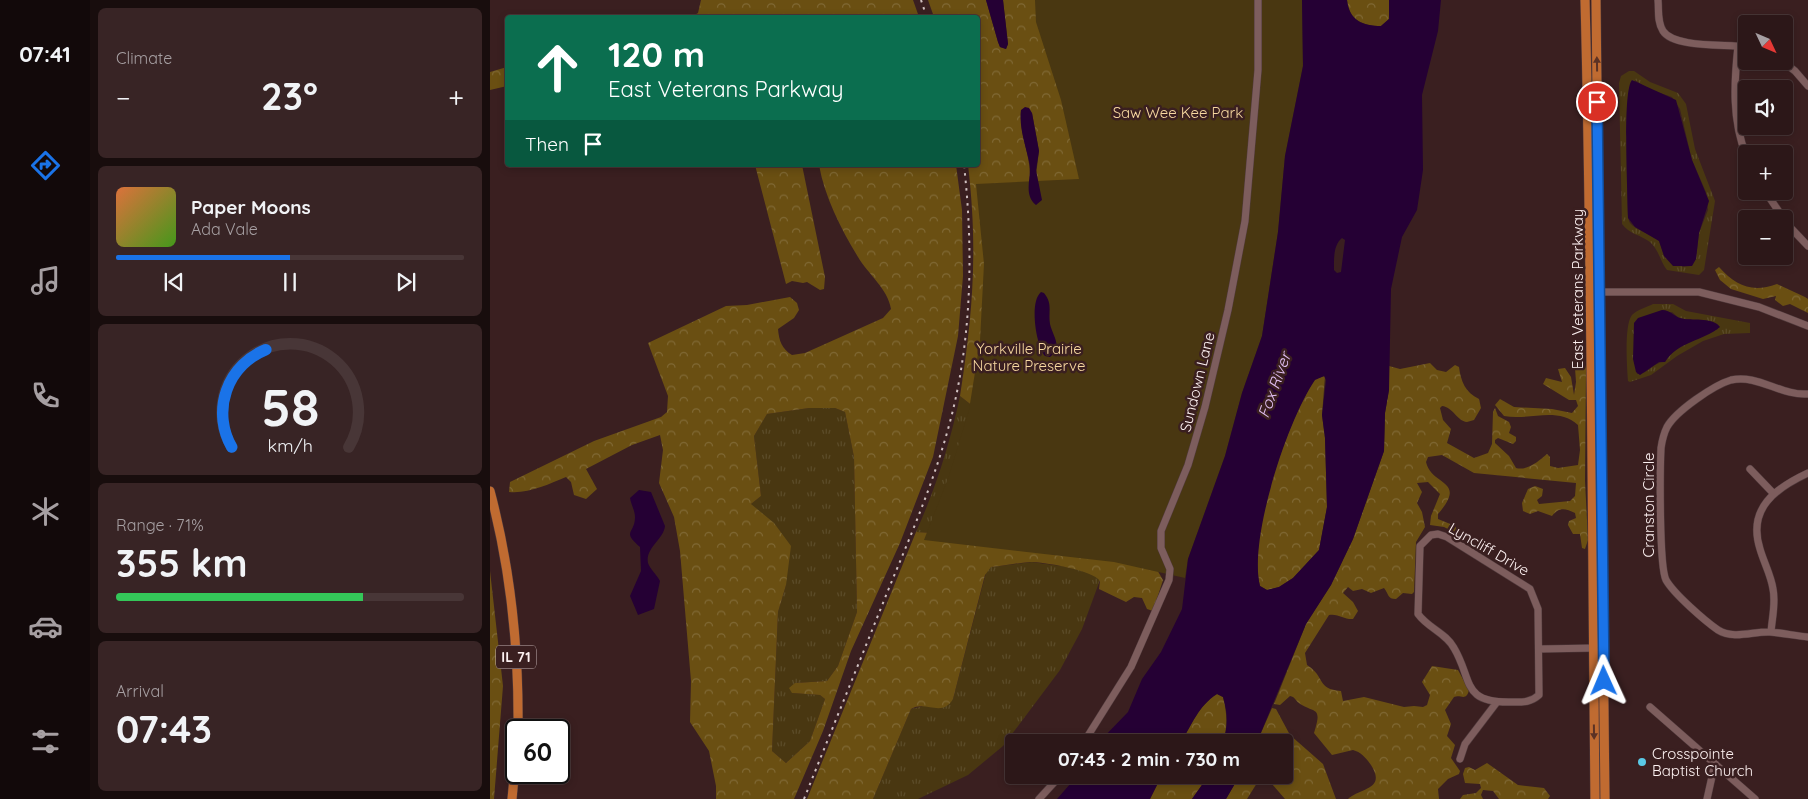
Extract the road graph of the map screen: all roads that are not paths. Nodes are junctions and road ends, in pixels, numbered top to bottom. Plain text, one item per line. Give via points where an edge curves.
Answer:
1 (1258, 0) edge
2 (1585, 0) edge
3 (1596, 0) edge
4 (1658, 0) edge
5 (1738, 46) joint
6 (1793, 70) edge
7 (1807, 81) edge
8 (1743, 145) edge
9 (1793, 232) edge
10 (1808, 246) edge
11 (1596, 292) junction
12 (1808, 326) edge
13 (1808, 394) edge
14 (1750, 468) dead end
15 (1808, 473) edge
16 (490, 491) edge
17 (1774, 493) junction
18 (1771, 632) junction
19 (1808, 637) edge
20 (1598, 648) junction
21 (1539, 650) junction
22 (1497, 702) junction
23 (1650, 707) dead end
24 (518, 719) edge
25 (1089, 734) edge
26 (1460, 759) dead end
27 (1715, 763) junction
28 (513, 784) edge
29 (1053, 784) edge
30 (512, 799) edge
31 (1039, 799) edge
32 (1595, 799) edge
33 (1605, 799) edge
34 (1707, 799) edge
35 (1755, 799) edge

1 - 25 street, Sundown Lane via 1258,70 1244,230 1201,422 1188,465 1161,531 1161,548 1170,569 1169,580 1130,667
2 - 11 main road, East Veterans Parkway
11 -> 3 main road, East Veterans Parkway
4 - 5 street via 1659,22 1670,38
5 - 8 street via 1734,97
6 - 7 street
9 - 10 street
11 - 12 street via 1700,292 1759,307
11 - 20 main road, East Veterans Parkway via 1593,578
11 - 20 main road, East Veterans Parkway via 1603,585
13 - 18 street, Cranston Circle via 1786,392 1745,379 1731,380 1678,413 1666,428 1661,447 1666,580 1720,631 1735,635
14 - 17 street
15 - 17 street
16 - 24 main road, IL 71 via 510,584
17 - 18 street via 1761,512 1757,532 1774,590
18 - 19 street, Cranston Circle
20 - 21 street
20 -> 32 main road
20 - 33 main road
21 - 22 street, Lyncliff Drive via 1539,695 1531,702
21 - 22 street, Lyncliff Drive via 1538,609 1530,589 1448,537 1431,534 1425,539 1418,555 1418,614 1446,637 1454,648 1469,687 1479,697
22 - 26 street via 1465,744
23 - 27 street
27 - 34 street
27 - 35 street
28 - 30 main road
29 - 31 street

